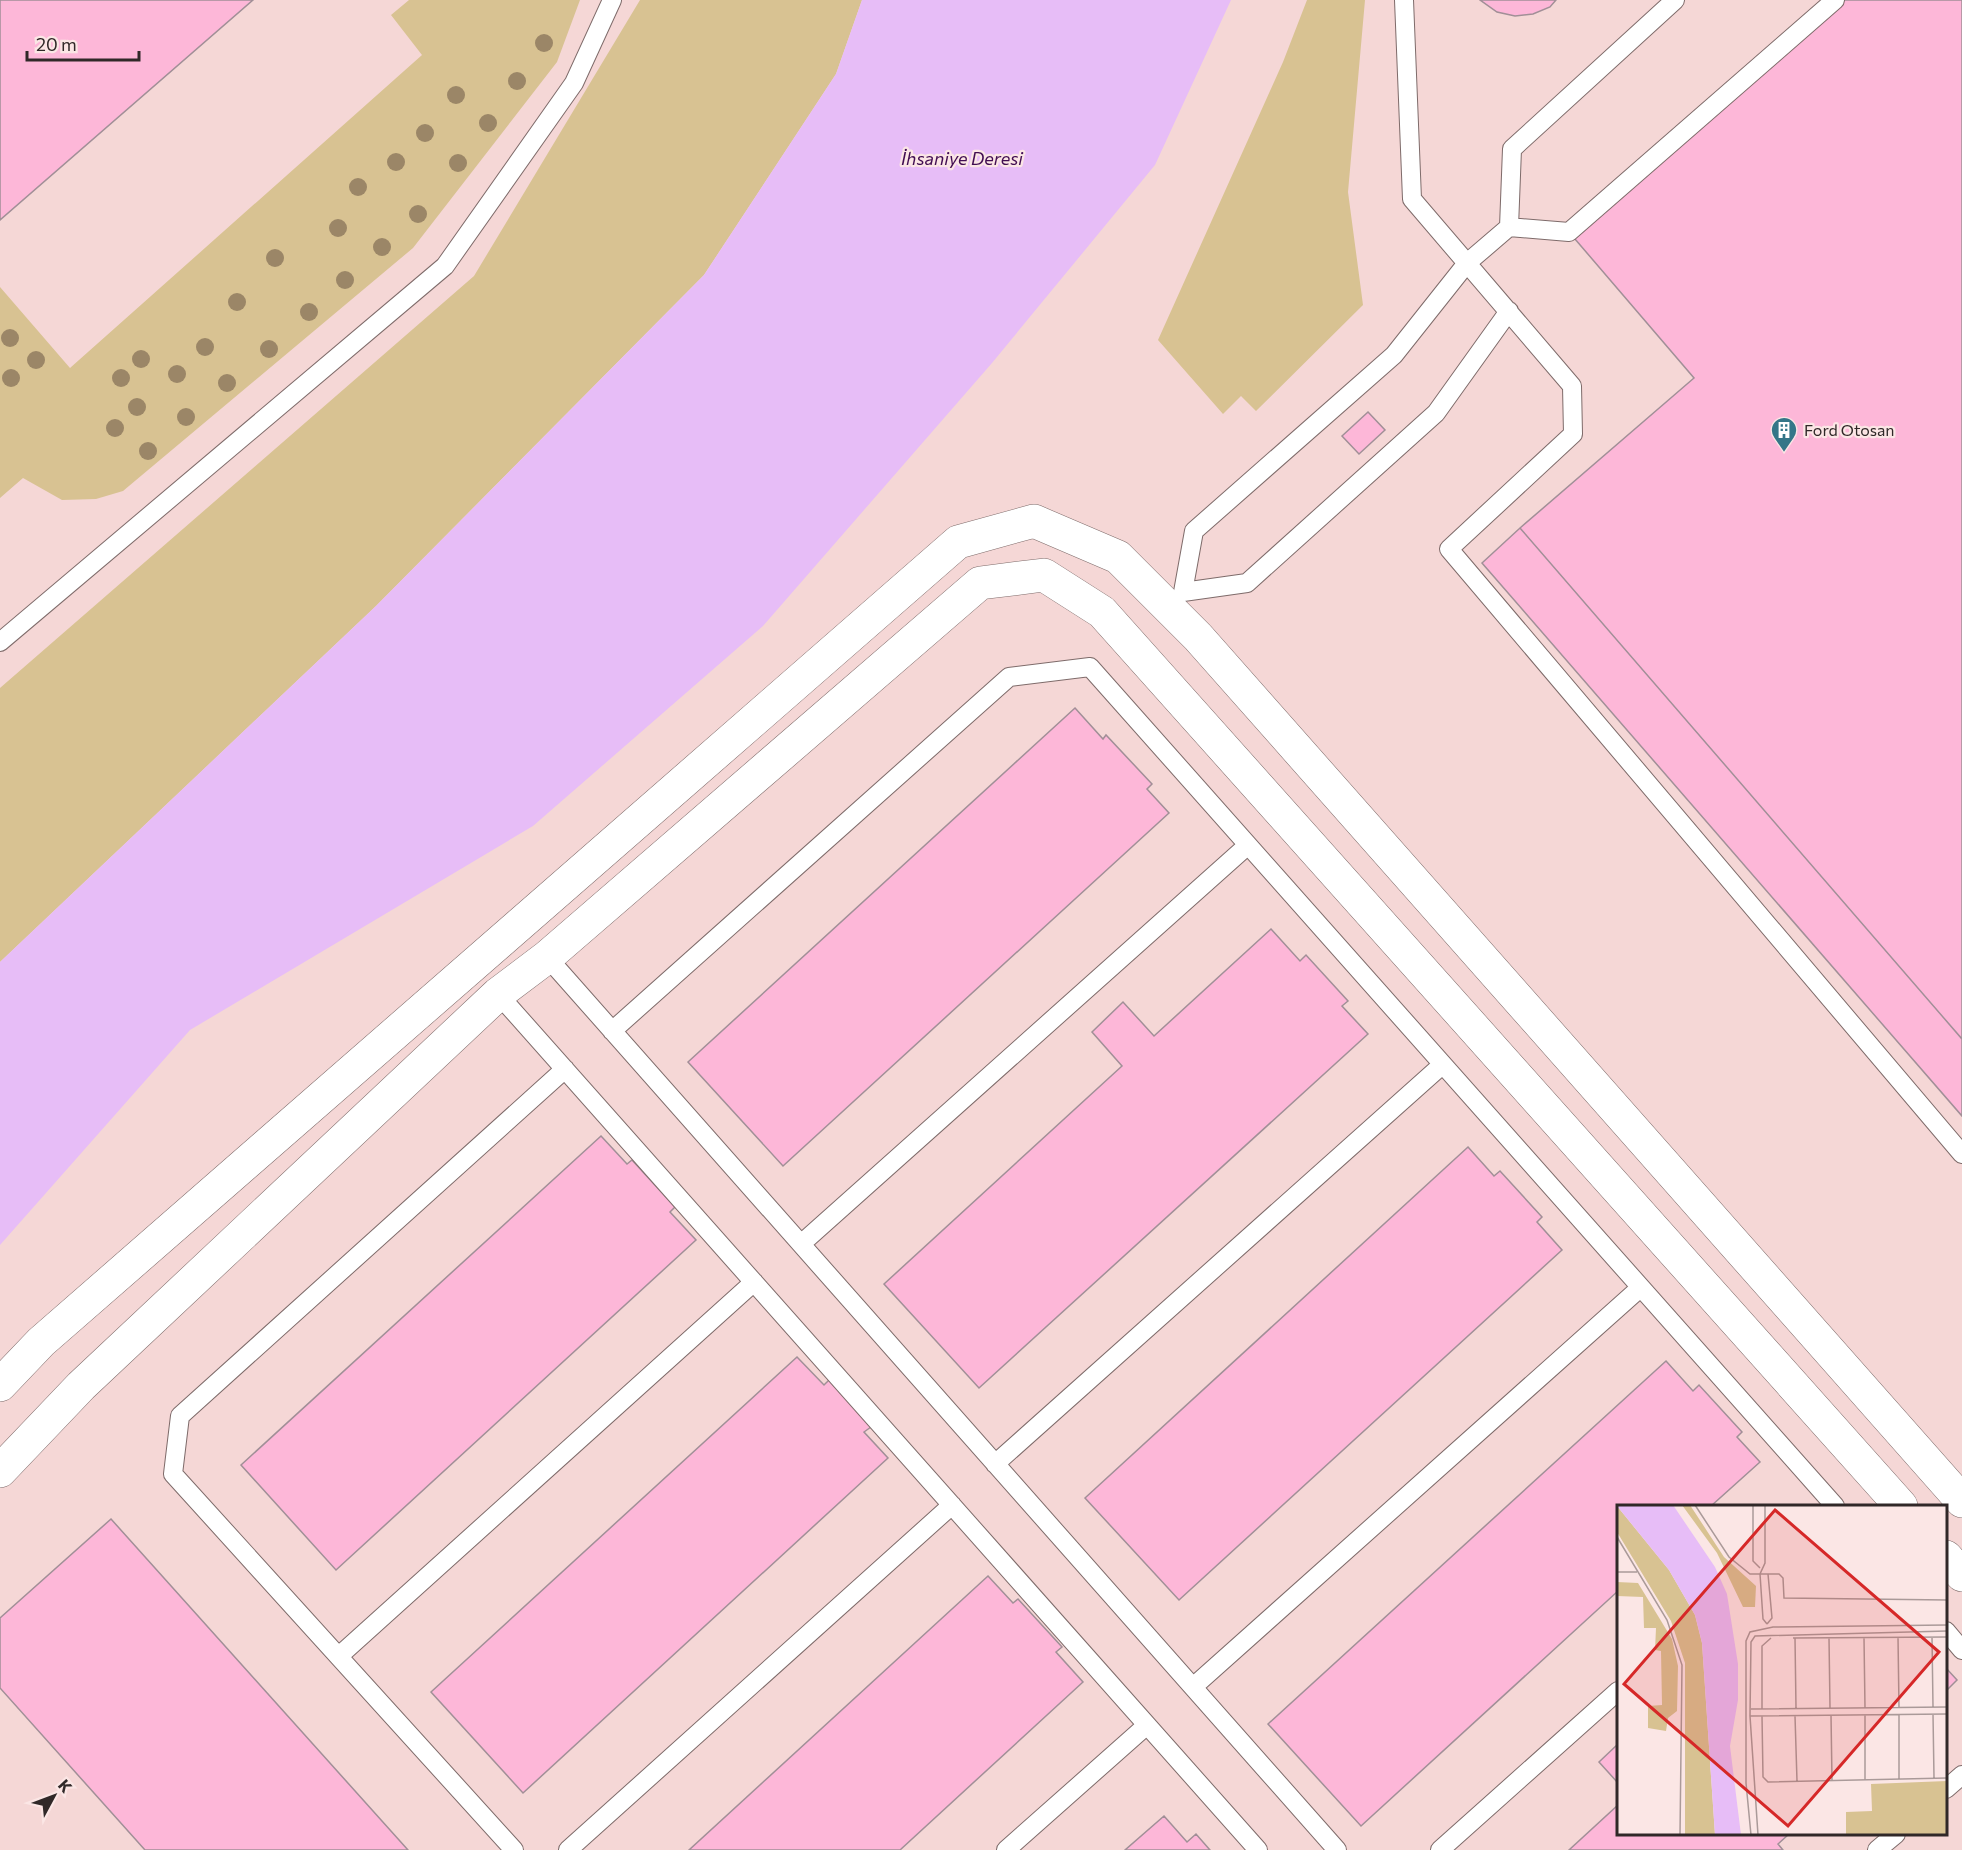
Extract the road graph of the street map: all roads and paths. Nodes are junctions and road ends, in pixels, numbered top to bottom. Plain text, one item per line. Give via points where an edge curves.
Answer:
1 (612, 0) edge
2 (1404, 0) edge
3 (1675, 0) edge
4 (1835, 0) edge
5 (1509, 227) junction
6 (1467, 263) junction
7 (1509, 311) junction
8 (0, 642) edge
9 (1248, 845) junction
10 (547, 957) junction
11 (498, 994) junction
12 (612, 1031) junction
13 (1442, 1065) junction
14 (565, 1069) junction
15 (1962, 1154) edge
16 (801, 1244) junction
17 (754, 1282) junction
18 (1640, 1288) junction
19 (0, 1385) edge
20 (995, 1464) junction
21 (0, 1472) edge
22 (1962, 1502) edge
23 (952, 1505) junction
24 (1830, 1505) edge
25 (1900, 1505) edge
26 (1947, 1558) edge
27 (1962, 1575) edge
28 (1947, 1632) edge
29 (1962, 1650) edge
30 (339, 1656) junction
31 (1192, 1687) junction
32 (1617, 1691) edge
33 (1147, 1725) junction
34 (1962, 1774) edge
35 (1947, 1788) edge
36 (1894, 1835) edge
37 (514, 1850) edge
38 (568, 1850) edge
39 (1006, 1850) edge
40 (1258, 1850) edge
41 (1337, 1850) edge
42 (1440, 1850) edge
43 (1877, 1850) edge

1 - 8 lane via 574,83 446,266
2 - 6 lane via 1412,199
3 - 5 lane via 1512,149
4 - 5 lane via 1569,232
5 - 6 lane
6 - 7 lane
6 - 7 lane via 1394,355 1194,531 1183,592 1247,583 1436,413
7 - 15 lane via 1572,386 1572,434 1449,549
9 - 12 lane via 1090,667 1009,677
9 - 13 lane
9 - 16 lane
10 - 11 main road
10 - 12 lane
10 - 25 main road via 980,583 1044,575 1102,612
11 - 14 lane
11 - 21 main road via 81,1386
12 - 16 lane
13 - 18 lane
13 - 20 lane
14 - 17 lane
14 - 30 lane via 180,1416 173,1474
16 - 20 lane
17 - 23 lane
17 - 30 lane
18 - 24 lane
18 - 31 lane
19 - 22 main road via 50,1334 958,542 1034,521 1118,557 1198,637
20 - 31 lane
23 - 33 lane
23 - 38 lane
26 - 27 main road
28 - 29 lane
30 - 37 lane
31 - 41 lane
32 - 42 lane
33 - 39 lane
33 - 40 lane
34 - 35 lane
36 - 43 lane

